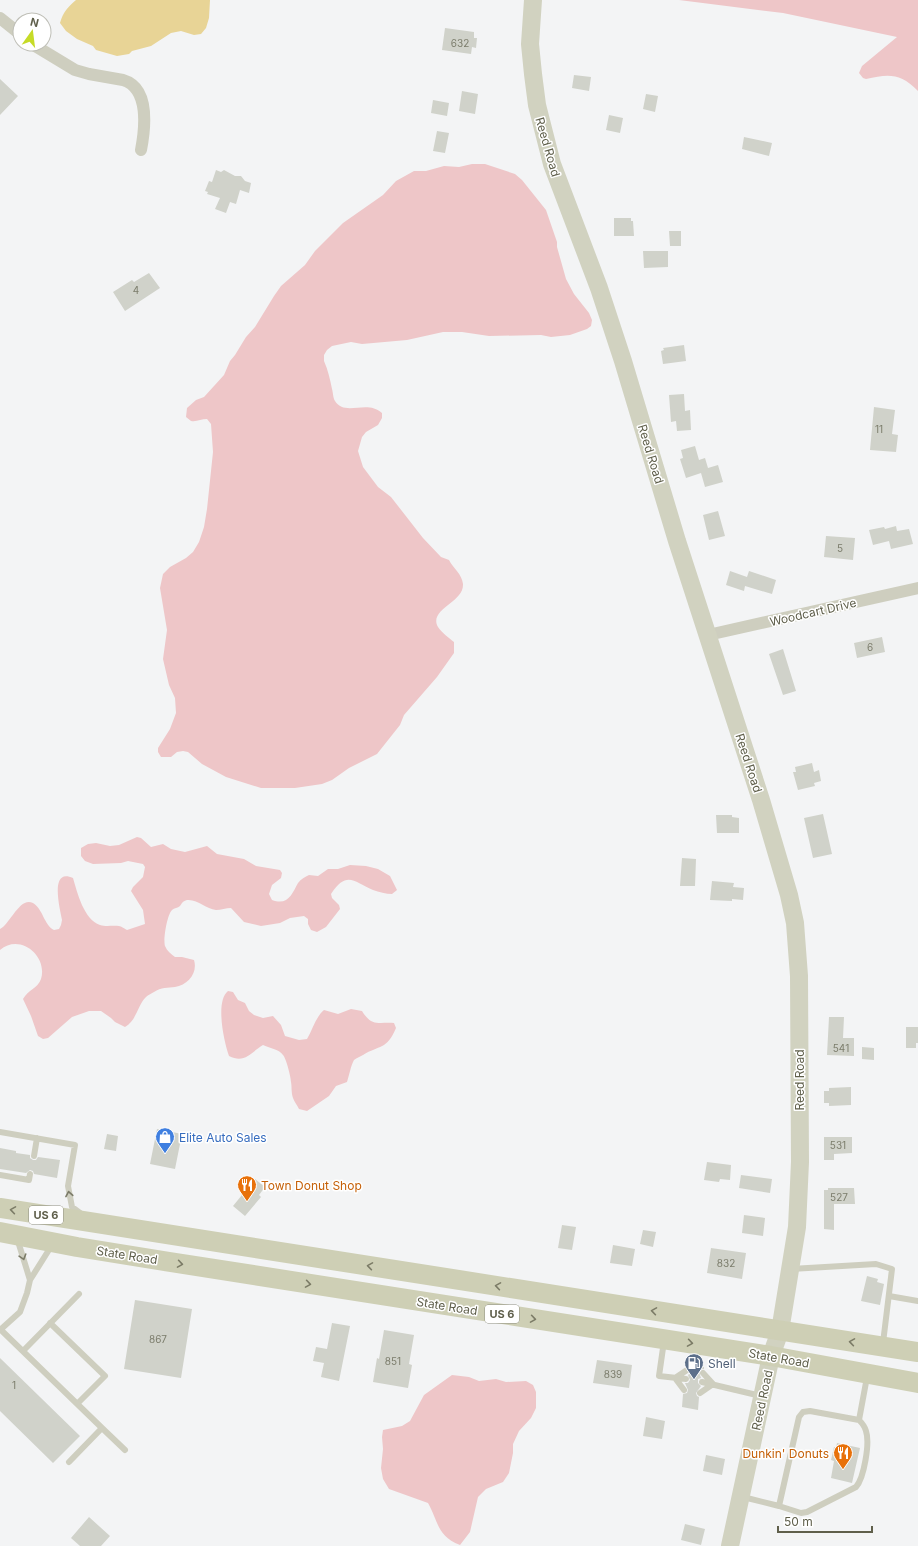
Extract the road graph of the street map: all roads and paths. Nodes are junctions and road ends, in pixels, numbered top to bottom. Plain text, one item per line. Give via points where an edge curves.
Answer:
1 (533, 0) edge
2 (0, 18) edge
3 (12, 28) edge
4 (45, 52) edge
5 (141, 150) dead end
6 (918, 588) edge
7 (708, 634) junction
8 (0, 1132) edge
9 (37, 1138) junction
10 (34, 1156) dead end
11 (30, 1174) dead end
12 (0, 1175) edge
13 (0, 1208) edge
14 (92, 1222) junction
15 (8, 1233) edge
16 (54, 1242) junction
17 (791, 1269) junction
18 (30, 1280) junction
19 (79, 1294) dead end
20 (889, 1296) junction
21 (918, 1301) edge
22 (50, 1323) junction
23 (1, 1330) edge
24 (780, 1331) junction
25 (664, 1340) junction
26 (883, 1347) junction
27 (23, 1351) junction
28 (918, 1352) edge
29 (771, 1356) junction
30 (687, 1370) dead end
31 (703, 1373) dead end
32 (868, 1374) junction
33 (675, 1378) junction
34 (686, 1380) dead end
35 (702, 1382) dead end
36 (918, 1383) edge
37 (712, 1384) junction
38 (684, 1390) dead end
39 (700, 1393) dead end
40 (763, 1396) junction
41 (77, 1404) junction
42 (860, 1420) junction
43 (102, 1428) junction
44 (125, 1450) dead end
45 (69, 1462) dead end
46 (740, 1497) junction
47 (779, 1506) junction
48 (730, 1546) edge

1 - 7 street, Reed Road via 530,44 536,103 543,132 552,164 599,288
2 - 3 street
4 - 5 street via 75,70 129,82 136,87 145,119
6 - 7 street, Woodcart Drive
7 - 17 street, Reed Road via 763,807 795,924 799,976 800,1162 797,1227
8 - 9 lane
9 - 10 lane
14 -> 9 lane via 72,1207 68,1186 75,1144
11 - 12 lane via 29,1180
14 -> 13 main road, US 6
24 -> 14 main road, US 6
15 - 16 main road, State Road / US 6
15 -> 18 lane
16 - 18 lane
16 -> 25 main road, State Road / US 6
17 - 20 lane via 876,1264 892,1269
17 - 24 street, Reed Road
18 - 23 lane via 20,1312
19 - 22 lane
20 - 21 lane
20 - 26 lane
22 - 27 lane
22 - 41 lane via 105,1376
23 - 27 lane
26 -> 24 main road, US 6
24 - 29 street, Reed Road
25 -> 29 main road, State Road / US 6
25 - 33 lane via 659,1376
26 - 28 main road, US 6
27 - 41 lane
29 - 32 main road, State Road / US 6
29 - 40 street, Reed Road
30 - 33 lane
31 - 37 lane
32 - 36 main road, State Road / US 6
32 - 42 lane
33 - 34 lane
33 - 38 lane
35 - 37 lane
37 - 39 lane
37 - 40 lane
40 - 46 street, Reed Road
41 - 43 lane
42 - 47 lane via 866,1430 867,1444 860,1482 856,1487 807,1512 801,1513
42 - 47 lane via 803,1412 799,1417
43 - 44 lane
43 - 45 lane
46 - 47 lane
46 - 48 street, Reed Road

